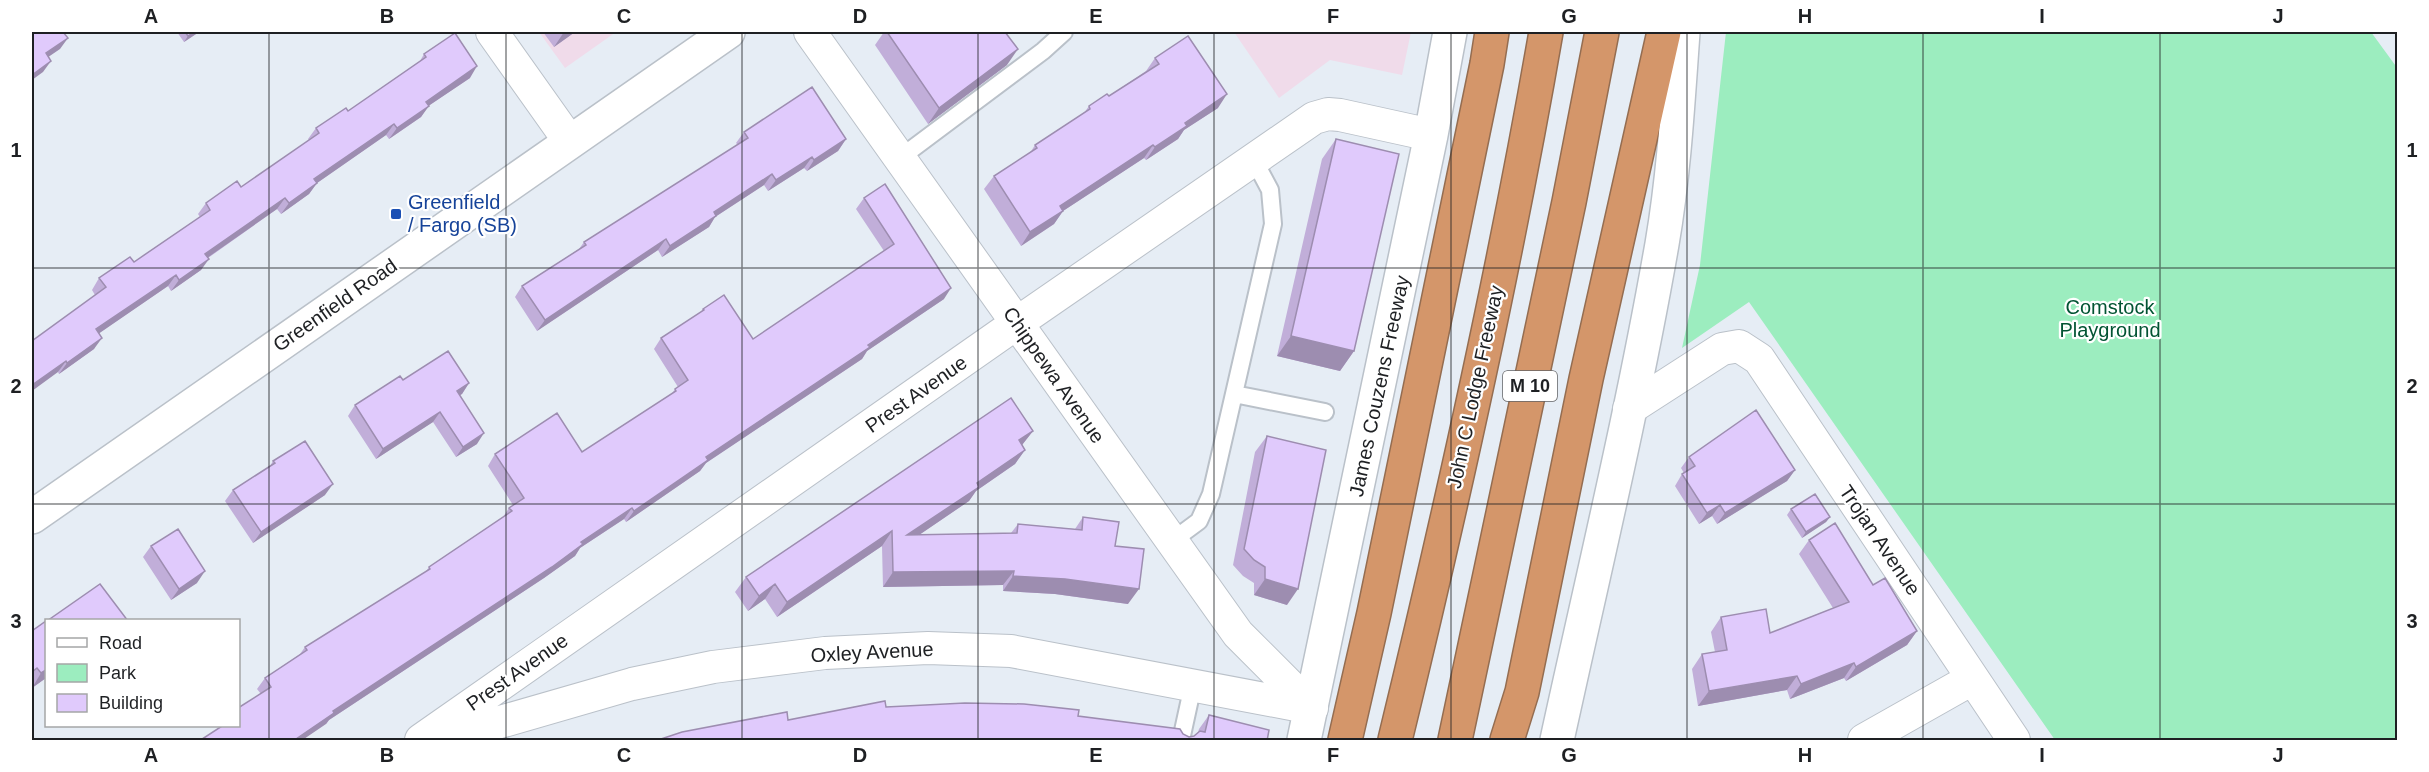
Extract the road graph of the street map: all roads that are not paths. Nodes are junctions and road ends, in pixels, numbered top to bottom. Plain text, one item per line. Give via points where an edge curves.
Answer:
1 (492, 32) edge
2 (728, 32) edge
3 (810, 32) edge
4 (1064, 32) edge
5 (1450, 32) edge
6 (1492, 32) edge
7 (1546, 32) edge
8 (1602, 32) edge
9 (1664, 32) edge
10 (1683, 32) edge
11 (1431, 135) junction
12 (570, 142) junction
13 (900, 158) junction
14 (1254, 160) junction
15 (1017, 323) junction
16 (1234, 394) junction
17 (1629, 409) junction
18 (1325, 412) dead end
19 (32, 517) edge
20 (1172, 541) junction
21 (1972, 679) junction
22 (1192, 685) junction
23 (1312, 708) junction
24 (421, 741) edge
25 (438, 741) edge
26 (1181, 741) edge
27 (1304, 741) edge
28 (1345, 741) edge
29 (1395, 741) edge
30 (1455, 741) edge
31 (1508, 741) edge
32 (1557, 741) edge
33 (1864, 741) edge
34 (2014, 741) edge

1 - 12 street
2 - 12 main road, Greenfield Road
3 - 13 street, Chippewa Avenue
4 - 13 lane
5 - 11 main road, James Couzens Freeway
6 - 28 highway
7 - 29 highway, John C Lodge Freeway / M 10 via 1503,255
8 - 30 highway, M 10
9 - 31 highway via 1586,379 1522,692
10 - 17 main road via 1662,242
11 - 14 street, Prest Avenue via 1328,114 1314,118
11 - 23 main road, James Couzens Freeway
12 - 19 main road, Greenfield Road
13 - 15 street, Chippewa Avenue
14 - 15 street, Prest Avenue
14 - 16 lane via 1270,190 1273,224
15 - 20 street, Chippewa Avenue
15 - 24 street, Prest Avenue
16 - 18 lane
16 - 20 lane via 1211,494 1199,520
17 - 21 street, Trojan Avenue via 1722,349 1739,346 1759,359
17 - 32 main road
20 - 23 street, Chippewa Avenue via 1238,634
21 - 33 street
21 - 34 street, Trojan Avenue
22 - 23 street, Oxley Avenue
22 - 25 street, Oxley Avenue via 1011,651 928,648 825,652 713,667 632,684
22 - 26 lane
23 - 27 main road, James Couzens Freeway

